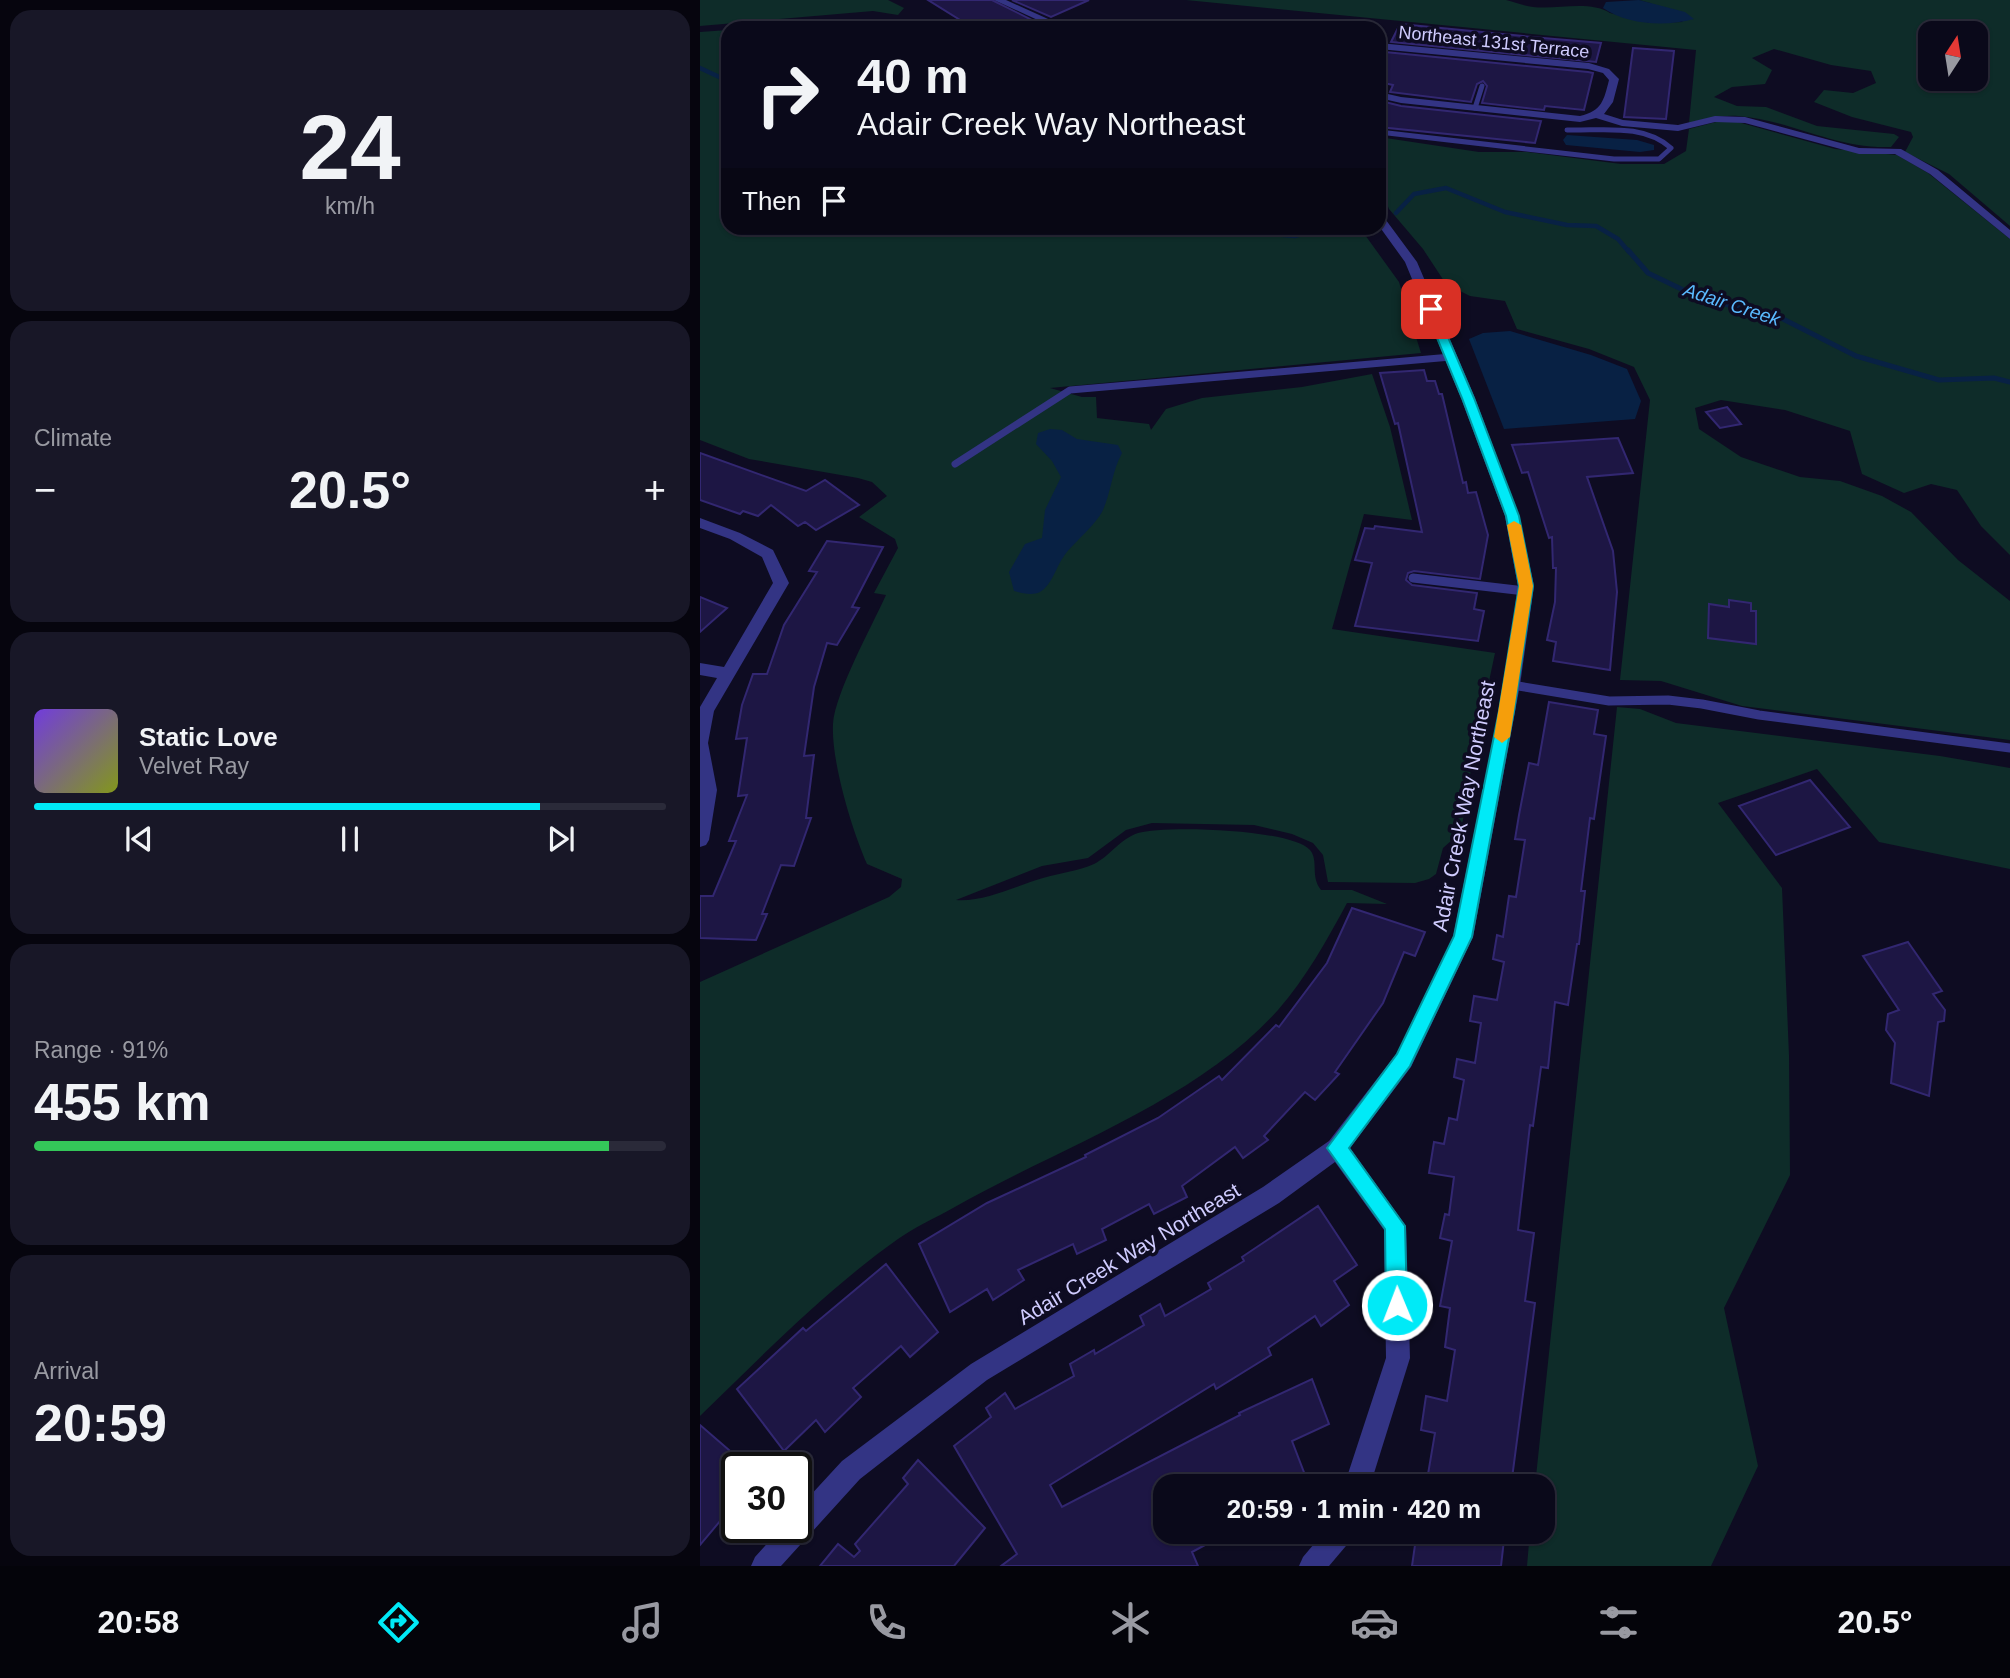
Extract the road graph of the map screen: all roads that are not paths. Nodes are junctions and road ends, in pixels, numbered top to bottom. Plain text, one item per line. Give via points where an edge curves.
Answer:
1 (998, 0) edge
2 (1047, 21) edge
3 (1386, 47) edge
4 (1482, 86) dead end
5 (1386, 97) edge
6 (1475, 108) junction
7 (1599, 116) junction
8 (1567, 130) dead end
9 (1386, 133) edge
10 (1386, 228) edge
11 (2010, 236) edge
12 (1451, 357) junction
13 (955, 464) dead end
14 (700, 523) edge
15 (1413, 578) dead end
16 (1525, 591) junction
17 (700, 669) edge
18 (727, 673) junction
19 (1511, 685) junction
20 (700, 744) edge
21 (2010, 748) edge
22 (700, 840) edge
23 (1337, 1148) junction
24 (1361, 1474) edge
25 (1331, 1544) edge
26 (764, 1566) edge
27 (1312, 1566) edge

1 - 2 street
3 - 7 street, Northeast 131st Terrace via 1606,71 1614,79 1606,110
4 - 6 lane
5 - 6 street
6 - 7 street via 1580,119
7 - 11 street via 1678,128 1715,119 1745,120 1859,151 1897,151 1934,172
8 - 9 lane via 1648,133 1664,139 1671,148 1659,159 1614,159
10 - 12 street, Adair Creek Way Northeast via 1411,262
12 - 13 lane via 1070,390
12 - 16 street, Adair Creek Way Northeast via 1512,516
14 - 18 street via 768,554 780,583
15 - 16 lane
16 - 19 street, Adair Creek Way Northeast
17 - 18 street
18 - 20 street via 706,711
19 - 21 lane via 1609,701 1702,704
19 - 23 street, Adair Creek Way Northeast via 1463,937 1404,1060
20 - 22 street via 708,790
23 - 24 street via 1395,1226 1398,1358
23 - 26 street, Adair Creek Way Northeast via 1271,1195 979,1372 851,1470
25 - 27 street

